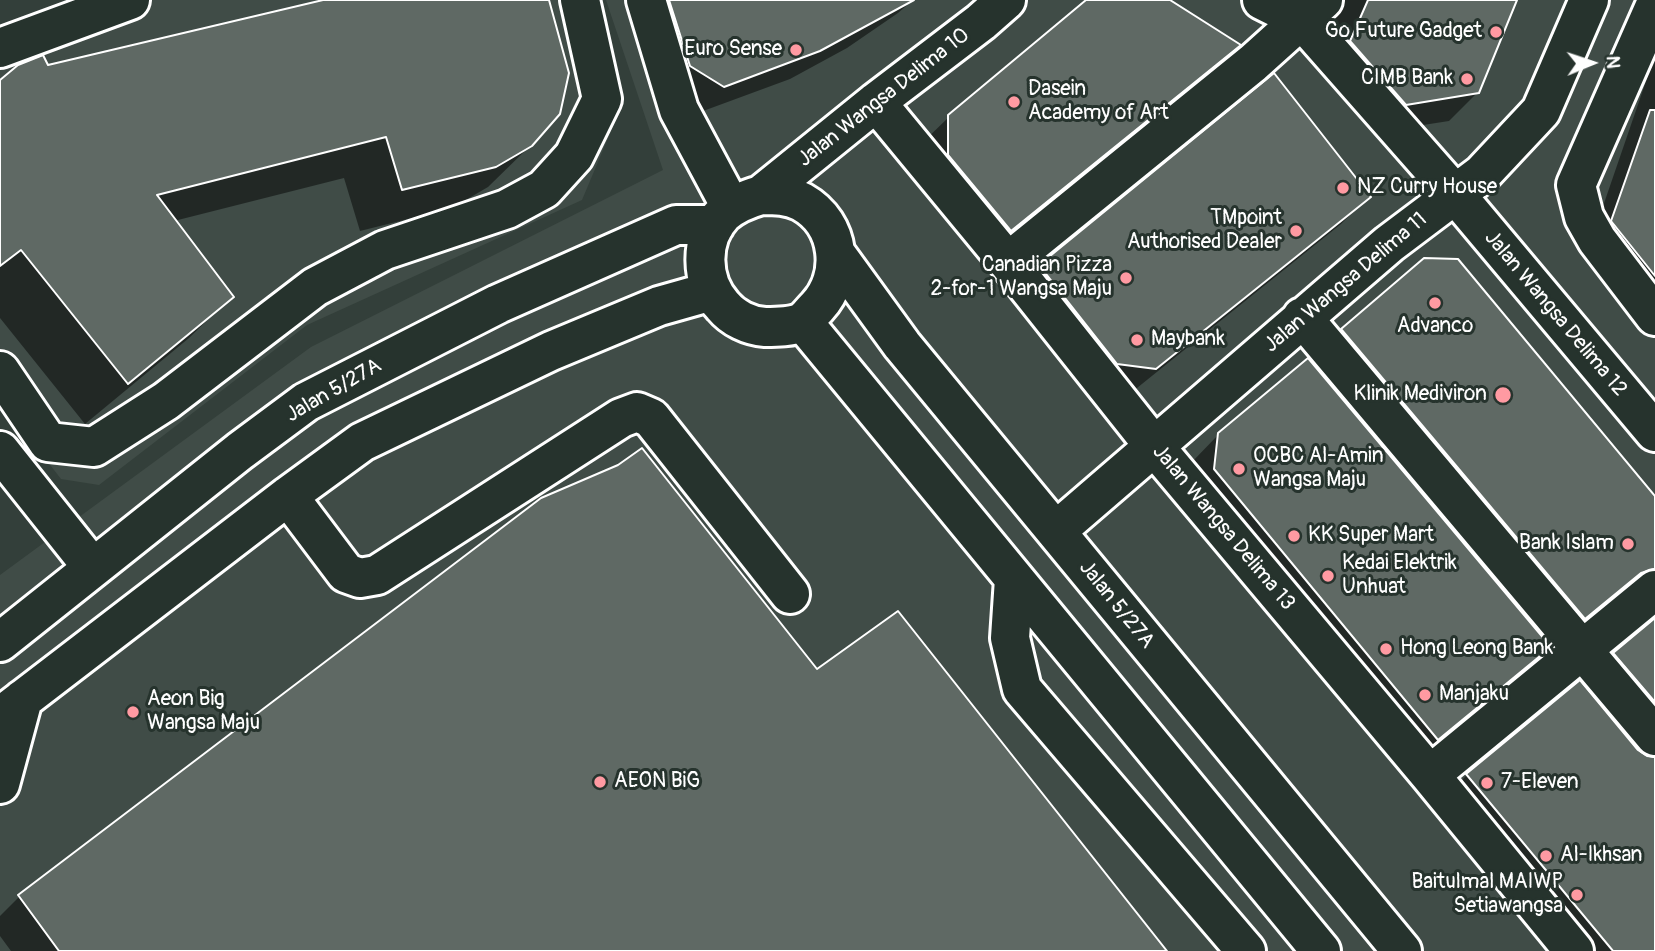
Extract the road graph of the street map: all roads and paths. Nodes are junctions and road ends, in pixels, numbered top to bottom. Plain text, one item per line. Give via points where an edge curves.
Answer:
1 (130, 0) edge
2 (580, 0) edge
3 (646, 0) edge
4 (1006, 0) edge
5 (1262, 0) edge
6 (1589, 0) edge
7 (1655, 6) edge
8 (1313, 10) edge
9 (0, 48) edge
10 (876, 102) junction
11 (1456, 195) junction
12 (736, 209) junction
13 (836, 254) junction
14 (1009, 262) junction
15 (712, 291) junction
16 (1655, 316) edge
17 (1303, 317) junction
18 (803, 322) junction
19 (0, 371) edge
20 (1655, 432) edge
21 (1154, 446) junction
22 (0, 451) edge
23 (288, 496) junction
24 (1056, 531) junction
25 (93, 568) junction
26 (1014, 579) junction
27 (1655, 590) edge
28 (790, 594) dead end
29 (0, 642) edge
30 (1583, 649) junction
31 (12, 708) edge
32 (1655, 736) edge
33 (1430, 775) junction
34 (0, 784) edge
35 (1246, 951) edge
36 (1321, 951) edge
37 (1402, 951) edge
38 (1574, 951) edge

1 - 9 street
2 - 19 street via 602,99 574,156 544,189 507,209 385,250 315,287 166,401 94,447 48,442
3 - 12 street via 679,110
4 - 10 street, Jalan Wangsa Delima 10
5 - 8 street
6 - 11 street, Jalan Wangsa Delima 11 via 1541,111
7 - 16 street via 1576,185 1584,217 1597,240
8 - 11 street, Jalan Wangsa Delima 12
8 - 14 street
10 - 12 street, Jalan Wangsa Delima 10
10 - 14 street, Jalan Wangsa Delima 13
11 - 17 street, Jalan Wangsa Delima 11
11 - 20 street, Jalan Wangsa Delima 12
12 - 13 street via 782,195 803,202 831,233
12 - 15 street via 708,240 706,275
12 - 25 street, Jalan 5/27A via 676,225 498,304 306,402
13 - 18 street via 835,276 827,297
13 - 24 street, Jalan 5/27A via 902,345
14 - 21 street, Jalan Wangsa Delima 13
15 - 18 street via 738,319 757,326
15 - 23 street via 659,306 551,351 362,442
17 - 21 street, Jalan Wangsa Delima 11
17 - 30 street
18 - 26 street
21 - 24 street, Jalan Wangsa Delima 11
21 - 33 street, Jalan Wangsa Delima 13
22 - 25 street
23 - 28 street via 346,573 360,578 377,575 637,412 651,418
23 - 31 street
24 - 37 street, Jalan 5/27A
25 - 29 street, Jalan 5/27A
26 - 35 street via 1010,638 1022,689
26 - 36 street
27 - 30 street
30 - 32 street
30 - 33 street
31 - 34 street
33 - 38 street, Jalan Wangsa Delima 13

